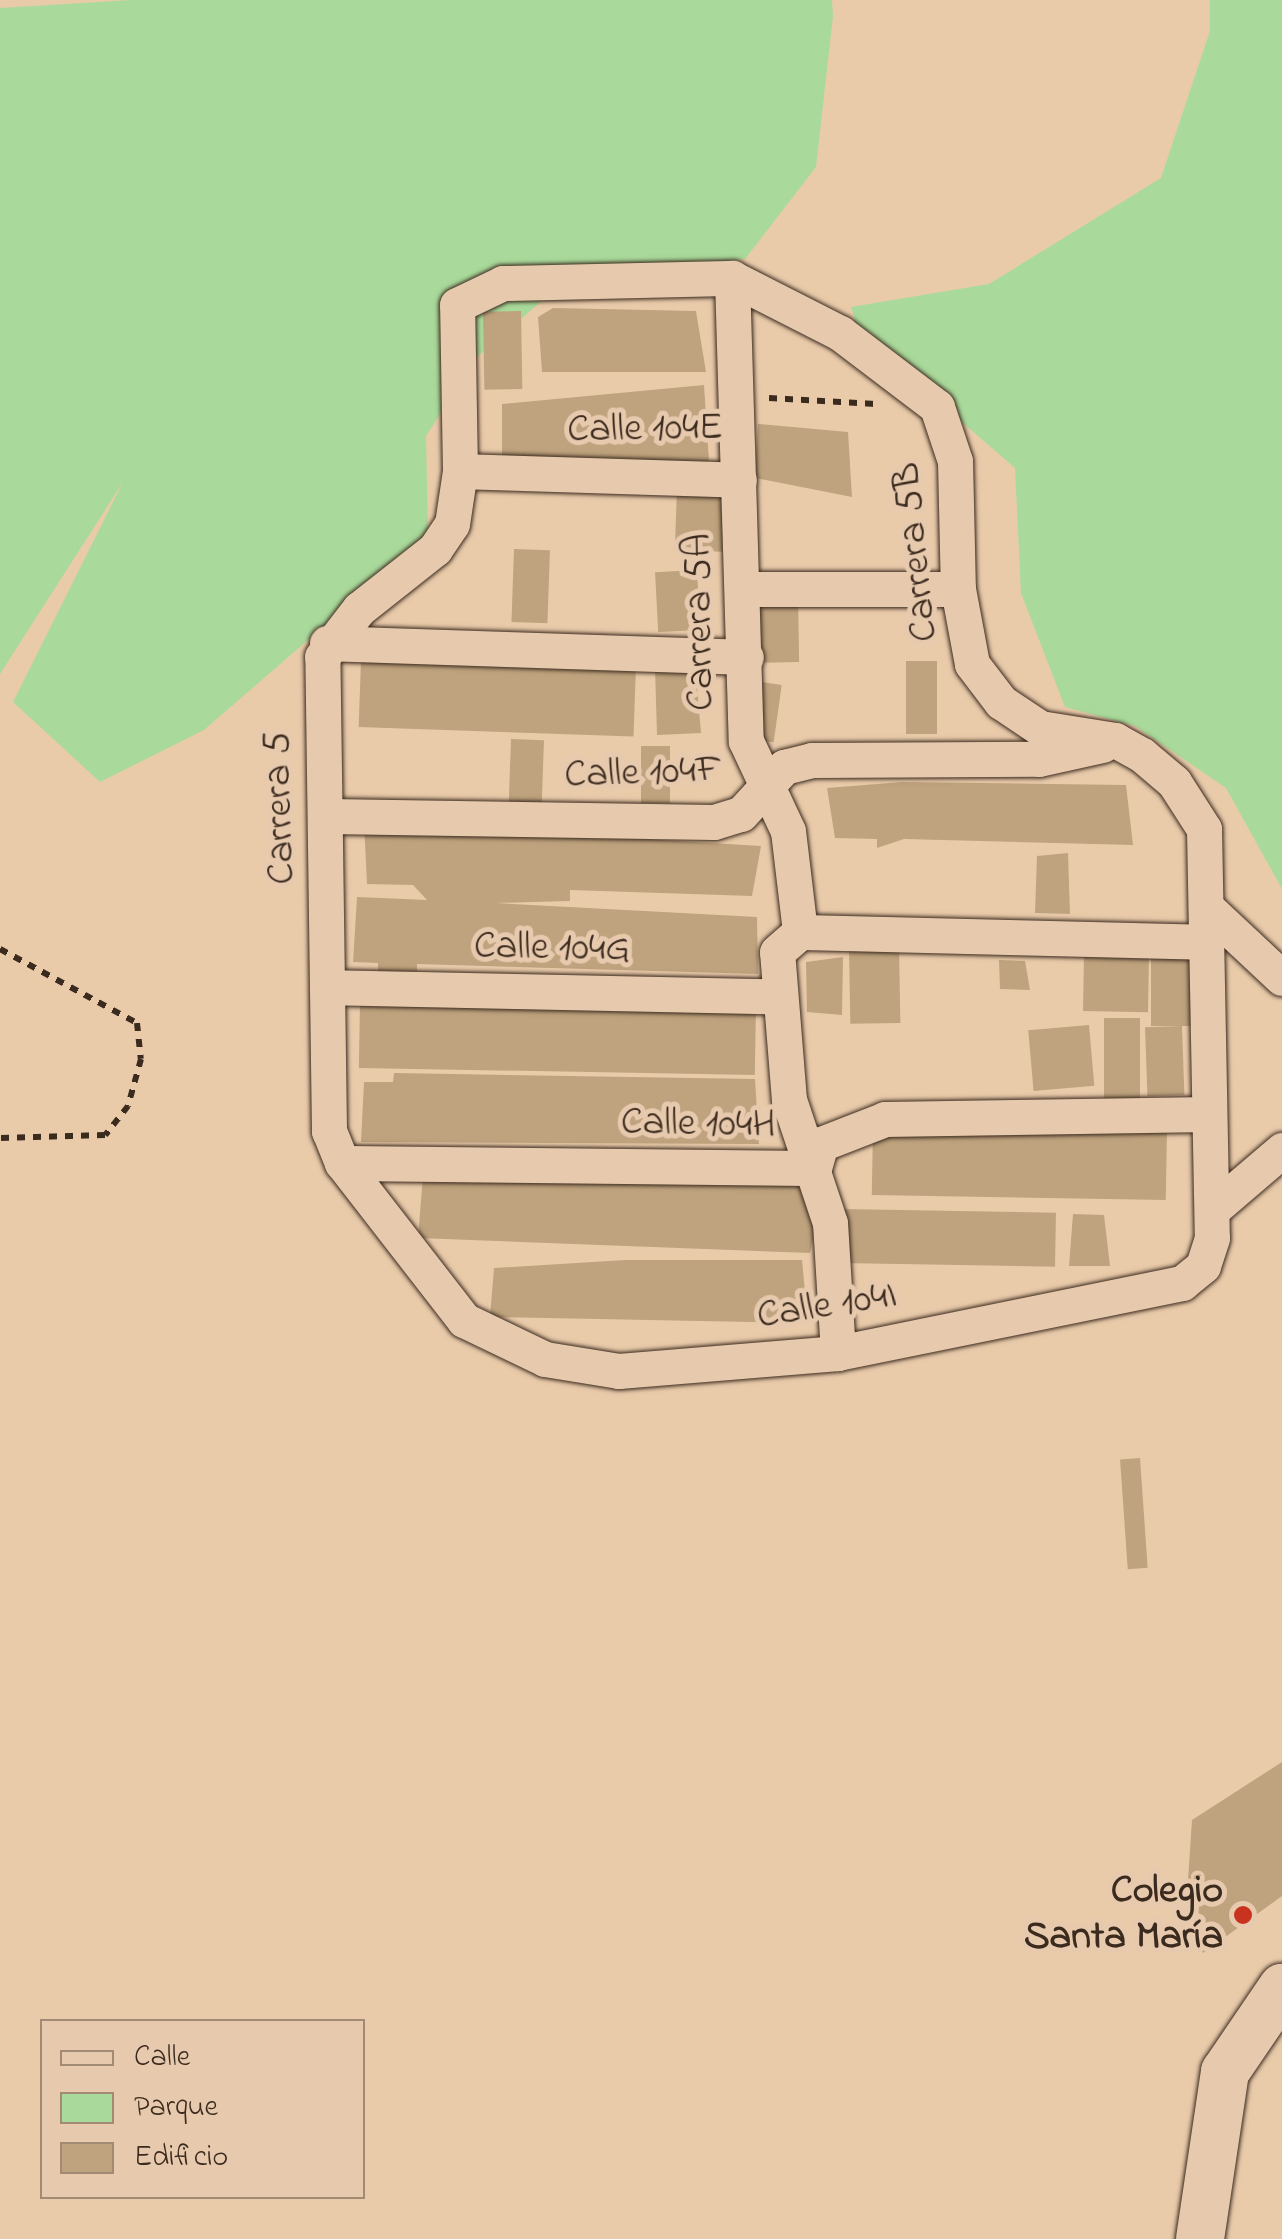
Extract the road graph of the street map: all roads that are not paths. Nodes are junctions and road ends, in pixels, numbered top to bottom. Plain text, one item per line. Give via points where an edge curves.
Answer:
1 (732, 278) junction
2 (460, 471) junction
3 (739, 480) junction
4 (744, 589) junction
5 (958, 589) junction
6 (327, 643) junction
7 (746, 657) junction
8 (1115, 740) junction
9 (764, 784) junction
10 (328, 816) junction
11 (1206, 925) junction
12 (788, 942) junction
13 (1282, 978) edge
14 (327, 987) junction
15 (774, 996) junction
16 (1209, 1114) junction
17 (1282, 1150) edge
18 (342, 1164) junction
19 (814, 1168) junction
20 (1212, 1209) junction
21 (1202, 1266) joint
22 (464, 1320) joint
23 (838, 1352) junction
24 (1282, 1988) edge
25 (1200, 2239) edge

1 - 2 street, Carrera 5B via 504,283 457,305
1 - 3 street, Calle 104E via 742,396
1 - 5 street, Carrera 5B via 840,334 938,407 955,461
2 - 3 street, Calle 104E
2 - 6 street via 452,524 435,549
3 - 4 street, Carrera 5A
4 - 5 street
4 - 7 street, Carrera 5A
5 - 8 street, Carrera 5B via 972,664 1001,702 1040,728
6 - 7 street
6 - 10 street, Carrera 5 via 319,701
7 - 9 street, Carrera 5A via 746,741
8 - 9 street, Calle 104F via 1040,758 812,760
8 - 11 street, Carrera 5B via 1174,782 1204,830
9 - 10 street, Calle 104F via 741,814 714,822
9 - 12 street, Carrera 5A via 788,831
10 - 14 street, Carrera 5
11 - 12 street
11 - 13 street
11 - 16 street, Carrera 5B
12 - 15 street, Carrera 5A
14 - 15 street, Calle 104G
14 - 18 street, Carrera 5 via 329,1131
15 - 19 street, Carrera 5A via 789,1100
16 - 19 street, Calle 104H via 884,1118 820,1144
16 - 20 street, Carrera 5B
17 - 20 street
18 - 19 street, Calle 104H
18 - 22 street, Carrera 5
19 - 23 street, Carrera 5A via 830,1223
20 - 21 street, Carrera 5B
21 - 23 street, Calle 104I via 1182,1283
22 - 23 street, Calle 104I via 544,1358 619,1370
24 - 25 main road via 1225,2072

